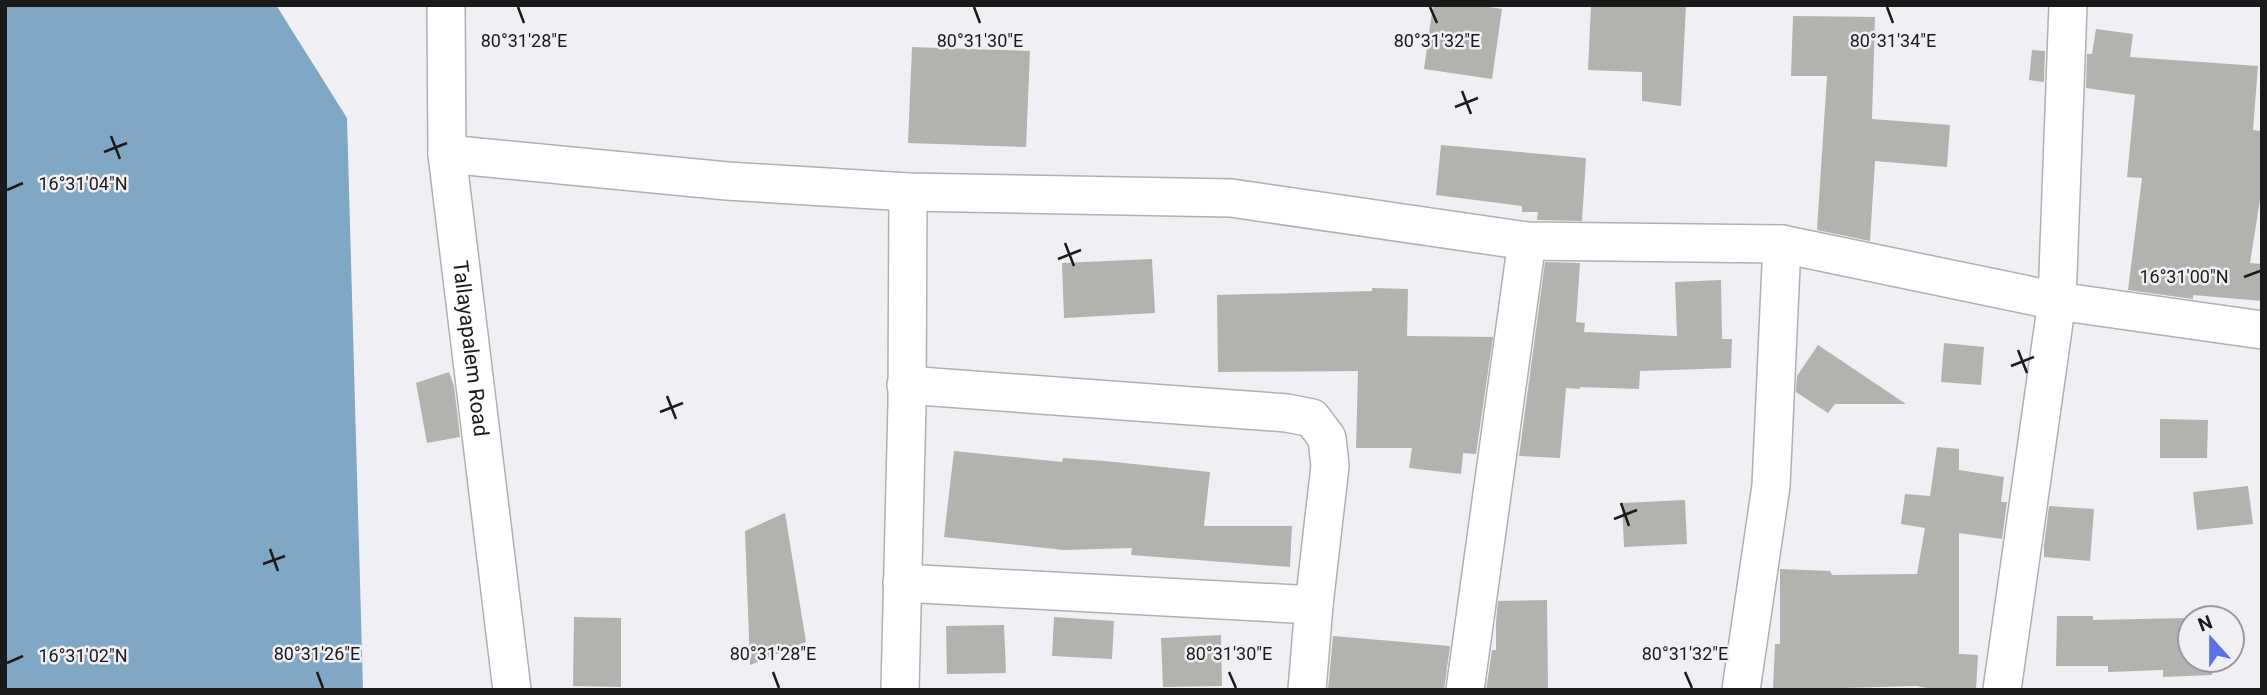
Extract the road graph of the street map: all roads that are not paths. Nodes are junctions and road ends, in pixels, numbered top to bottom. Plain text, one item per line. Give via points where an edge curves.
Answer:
1 (446, 5) edge
2 (2068, 5) edge
3 (447, 154) junction
4 (908, 192) junction
5 (1527, 241) junction
6 (1782, 244) junction
7 (2057, 302) junction
8 (2262, 330) edge
9 (906, 385) junction
10 (902, 583) junction
11 (1314, 605) junction
12 (512, 690) edge
13 (900, 690) edge
14 (1307, 690) edge
15 (1465, 690) edge
16 (1741, 690) edge
17 (2002, 690) edge

1 - 3 street, Tallayapalem Road
2 - 7 street
3 - 4 street via 727,181
3 - 12 street, Tallayapalem Road
4 - 5 street via 1231,198
4 - 9 street
5 - 6 street
5 - 15 street
6 - 7 street
6 - 16 street via 1771,486
7 - 8 street
7 - 17 street
9 - 10 street
9 - 11 street via 1312,418 1327,438 1330,466
10 - 11 street
10 - 13 street
11 - 14 street

